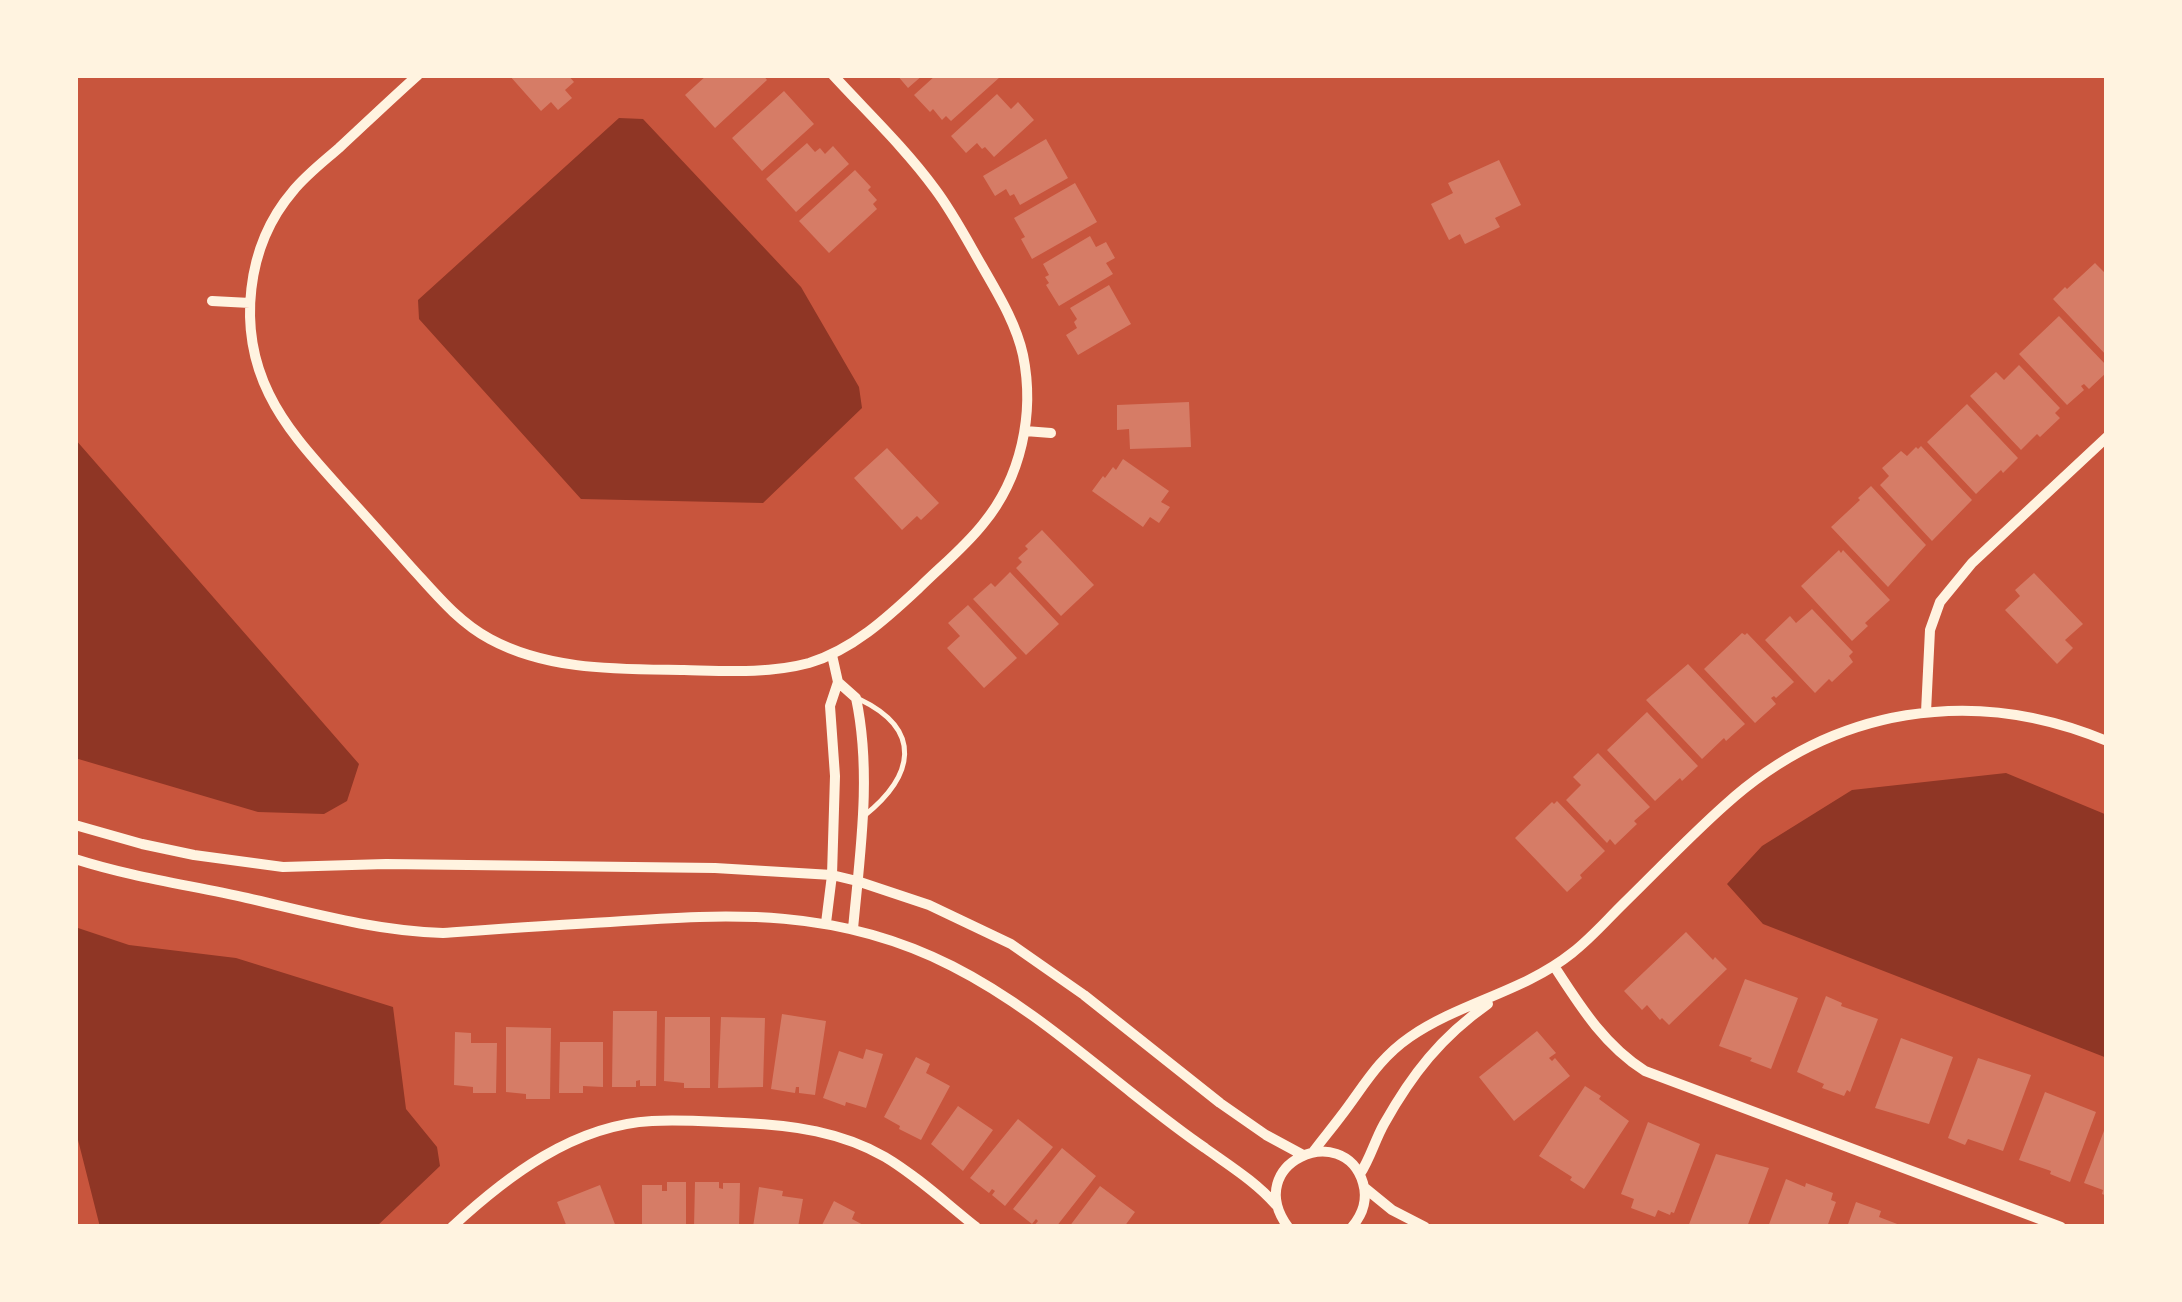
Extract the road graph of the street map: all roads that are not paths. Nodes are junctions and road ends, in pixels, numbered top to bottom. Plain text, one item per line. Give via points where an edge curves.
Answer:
1 (418, 75) edge
2 (833, 75) edge
3 (212, 300) dead end
4 (250, 303) junction
5 (1024, 431) junction
6 (1051, 433) dead end
7 (2107, 437) edge
8 (832, 654) junction
9 (838, 682) junction
10 (856, 698) junction
11 (1926, 712) junction
12 (2107, 742) edge
13 (862, 818) junction
14 (75, 825) edge
15 (75, 859) edge
16 (832, 875) junction
17 (857, 881) junction
18 (826, 923) junction
19 (853, 929) junction
20 (1554, 966) junction
21 (1501, 994) junction
22 (1308, 1153) junction
23 (1360, 1174) junction
24 (1365, 1188) junction
25 (1278, 1216) edge
26 (452, 1227) edge
27 (976, 1227) edge
28 (1288, 1227) edge
29 (1352, 1227) edge
30 (1425, 1227) edge
31 (2062, 1227) edge

1 - 4 street via 278,210 258,258
2 - 5 street via 932,185 998,292 1023,356
3 - 4 street
4 - 8 street via 256,360 283,419 440,599 479,633 529,655 599,668 754,672
5 - 6 street
5 - 8 street via 1009,481 982,525 893,612
7 - 11 street via 1972,563 1940,602 1930,630
8 - 9 street
9 - 10 street
9 - 16 street via 830,706
10 - 13 street
10 - 13 lane via 890,720 906,750 893,788
11 - 12 street via 2025,716
11 - 20 street via 1844,731 1781,762 1726,804
13 - 17 street
14 - 16 street via 194,855 282,867
15 - 18 street via 412,932 685,916
16 - 17 street
16 - 18 street
17 - 19 street
17 - 22 street via 929,904 1012,944 1255,1128
18 - 19 street
19 - 25 street via 948,964 1015,1002 1259,1188
20 - 21 street
20 - 31 street via 1606,1040 1646,1070
21 - 22 street via 1396,1047
21 - 23 street via 1419,1068
22 - 23 street via 1340,1156
22 - 25 street via 1292,1161 1278,1181
23 - 24 street
24 - 29 street via 1362,1214
24 - 30 street
25 - 28 street
26 - 27 street via 503,1183 579,1139 615,1126 670,1121 779,1124 851,1142 884,1156

